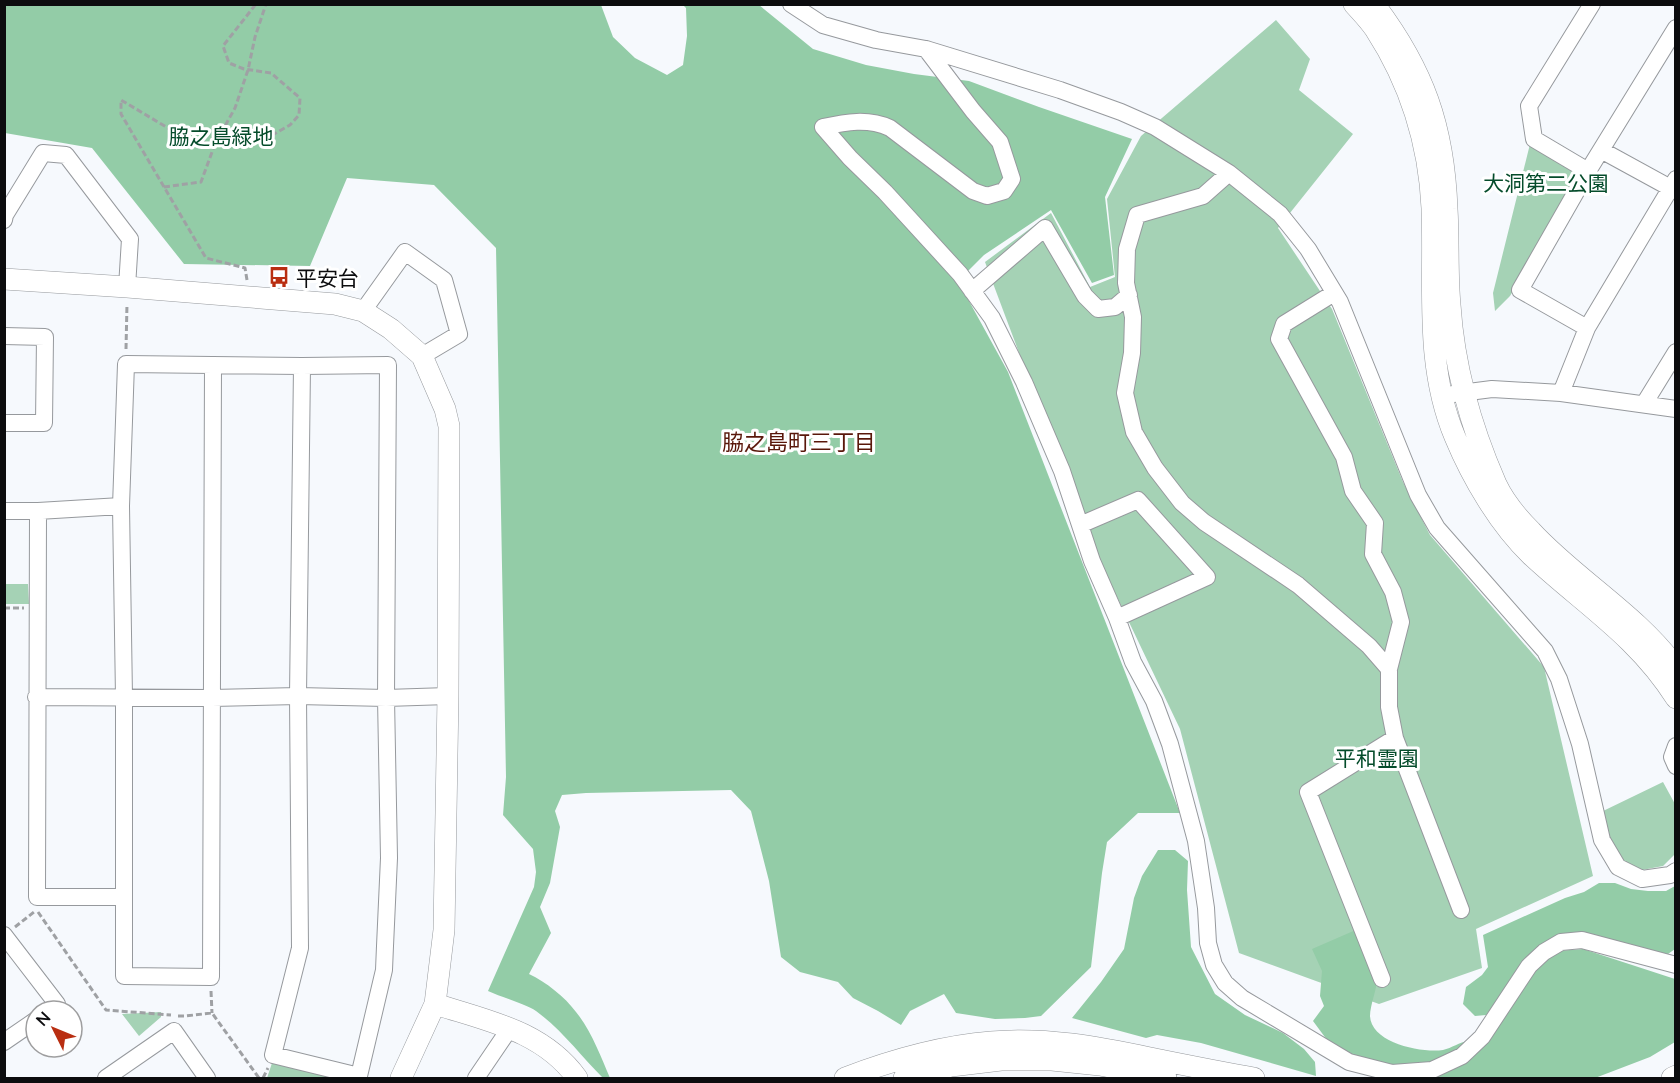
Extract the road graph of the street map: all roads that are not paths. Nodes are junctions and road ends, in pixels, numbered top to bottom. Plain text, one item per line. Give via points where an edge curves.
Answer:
1 (791, 4) edge
2 (1354, 4) edge
3 (1374, 4) edge
4 (1592, 4) edge
5 (1676, 28) edge
6 (926, 50) junction
7 (1601, 150) junction
8 (1588, 171) junction
9 (1229, 173) junction
10 (1674, 186) edge
11 (4, 220) edge
12 (4, 279) edge
13 (127, 287) junction
14 (972, 291) junction
15 (1334, 292) junction
16 (1129, 295) junction
17 (363, 311) junction
18 (1587, 328) junction
19 (4, 336) edge
20 (1676, 352) edge
21 (422, 356) junction
22 (213, 366) junction
23 (302, 366) junction
24 (1463, 393) junction
25 (1561, 393) junction
26 (1441, 395) junction
27 (1644, 404) junction
28 (1676, 409) edge
29 (4, 423) edge
30 (121, 506) junction
31 (4, 511) edge
32 (38, 511) junction
33 (1080, 525) junction
34 (1117, 618) junction
35 (1676, 668) edge
36 (1389, 669) junction
37 (298, 696) junction
38 (448, 696) junction
39 (36, 697) junction
40 (124, 697) junction
41 (213, 698) junction
42 (386, 698) junction
43 (1676, 698) edge
44 (1395, 738) junction
45 (1676, 746) edge
46 (1676, 766) edge
47 (1676, 871) edge
48 (124, 897) junction
49 (1461, 910) dead end
50 (5, 935) edge
51 (1676, 965) edge
52 (1382, 979) dead end
53 (53, 999) edge
54 (435, 1004) junction
55 (24, 1028) edge
56 (510, 1028) junction
57 (4, 1042) edge
58 (1676, 1076) edge
59 (106, 1078) edge
60 (207, 1078) edge
61 (400, 1078) edge
62 (476, 1078) edge
63 (577, 1078) edge
64 (845, 1078) edge
65 (904, 1078) edge
66 (1166, 1078) edge
67 (1254, 1078) edge
68 (1672, 1078) edge

1 - 6 street via 823,25
2 - 26 street via 1374,27 1395,64 1423,136 1432,208 1431,304
3 - 24 street via 1413,65 1429,99 1439,136 1448,208 1450,305
4 - 8 street via 1529,106 1534,139
5 - 7 street
6 - 9 street via 1121,112 1155,127
6 - 14 street via 1000,142 1012,179 1004,191 987,196 973,190 879,123 848,122 823,127 960,273
7 - 8 street
7 - 10 street
8 - 18 street via 1520,290
9 - 15 street via 1280,214 1308,249
9 - 16 street via 1203,196 1137,215 1127,249
10 - 18 street
11 - 13 street via 43,153 66,155 130,239
12 - 13 street
13 - 17 street via 335,304
14 - 16 street via 1045,228 1085,296 1098,309 1115,307
14 - 33 street via 992,318 1024,382
15 - 36 street via 1284,324 1279,339 1344,457 1353,491 1375,523 1373,554 1393,591 1401,622
15 - 47 street via 1418,495 1437,528 1545,651 1559,679 1580,744 1602,840 1618,867 1642,879
16 - 36 street via 1132,353 1125,393 1134,432 1155,468 1182,503 1204,522 1298,585 1370,646
17 - 21 street via 391,328
17 - 21 street via 405,252 444,280 459,334
18 - 25 street
19 - 29 street via 45,336 44,423
20 - 27 street
21 - 38 street via 449,426
22 - 23 street
22 - 30 street via 126,364
22 - 41 street
23 - 37 street
23 - 42 street via 388,365
24 - 25 street via 1492,389
24 - 26 street
24 - 35 street via 1497,486 1519,518 1550,552 1636,624
25 - 27 street
26 - 43 street via 1455,437 1500,518 1530,554 1619,630
27 - 28 street
30 - 32 street
30 - 40 street
31 - 32 street
32 - 39 street
33 - 34 street
33 - 34 street via 1138,500 1207,577
34 - 51 street via 1170,744 1196,841 1214,965 1225,983 1242,998 1349,1062 1392,1073 1432,1070 1462,1056 1482,1037 1528,966 1561,942 1582,940
36 - 44 street via 1389,707
37 - 41 street
37 - 42 street
37 - 42 street via 300,948 273,1055 359,1076 384,970 389,858
38 - 42 street
38 - 54 street via 444,930
39 - 40 street
39 - 48 street via 37,897
40 - 41 street
40 - 48 street
41 - 48 street via 211,977 124,976
44 - 49 street
44 - 52 street via 1308,792
45 - 46 street via 1672,758
50 - 53 street
54 - 56 street
54 - 61 street
55 - 57 street
56 - 62 street
56 - 63 street via 543,1046
58 - 68 street
59 - 60 street via 174,1031
64 - 67 street via 909,1056 992,1041 1090,1046
65 - 66 street via 951,1066 1041,1060 1100,1065

